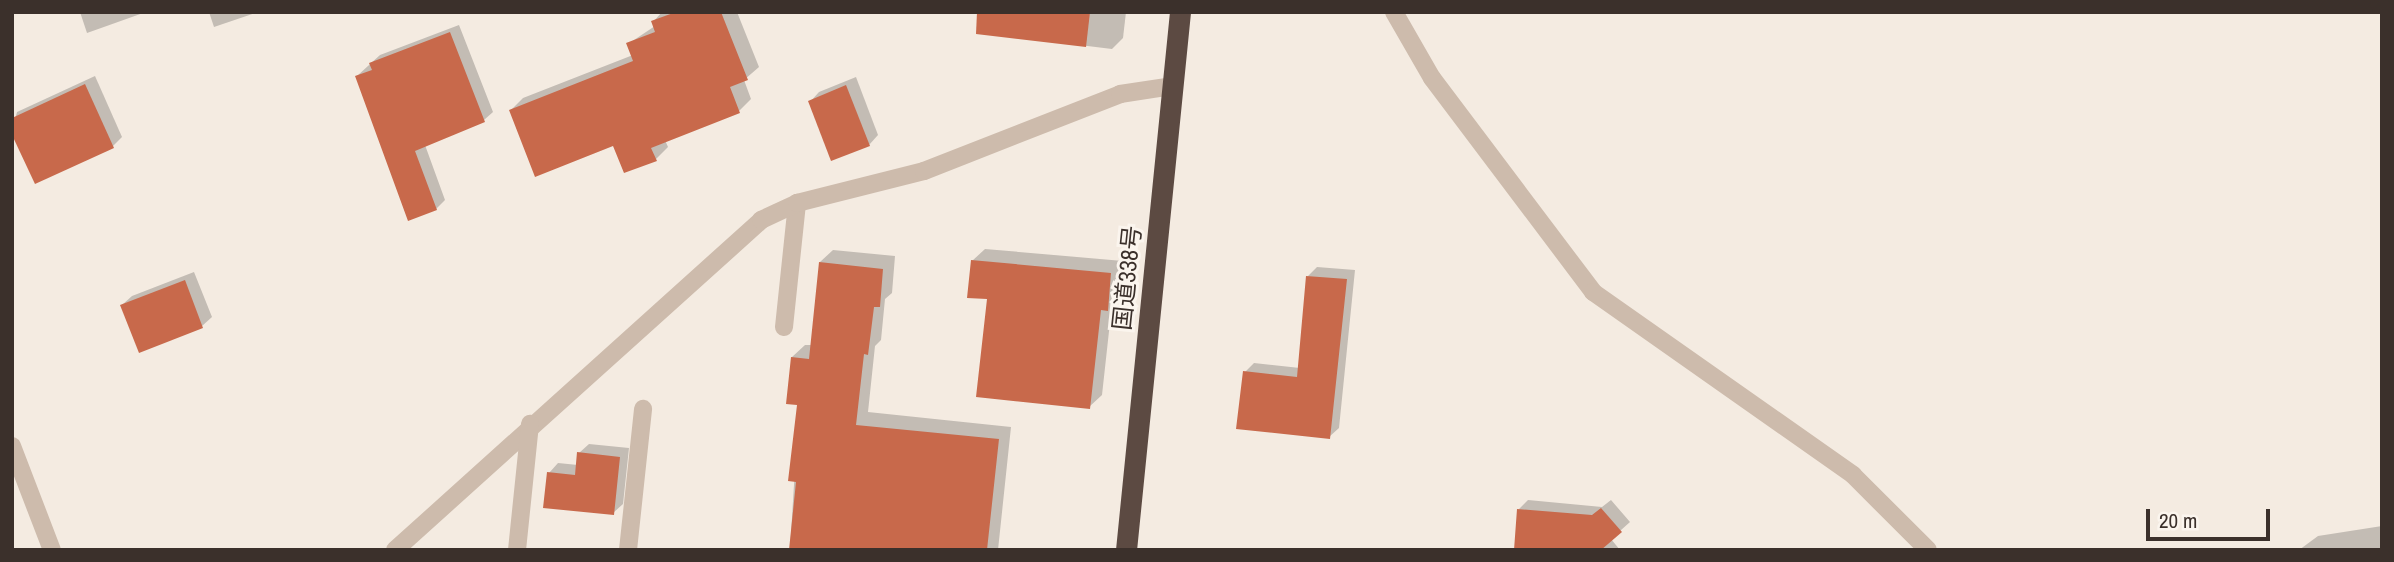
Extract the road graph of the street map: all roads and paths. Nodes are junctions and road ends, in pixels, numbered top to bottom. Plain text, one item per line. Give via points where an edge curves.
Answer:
1 (1180, 12) edge
2 (1394, 12) edge
3 (1173, 86) junction
4 (797, 203) junction
5 (784, 327) dead end
6 (643, 409) dead end
7 (530, 424) junction
8 (12, 446) edge
9 (52, 550) edge
10 (395, 550) edge
11 (517, 550) edge
12 (628, 550) edge
13 (1126, 550) edge
14 (1928, 550) edge

1 - 3 highway, 国道338号
2 - 14 street via 1432,78 1593,292 1853,475
3 - 4 street via 1120,94 924,171
3 - 13 highway, 国道338号
4 - 5 street
4 - 7 street via 761,220 717,255
6 - 12 street
7 - 10 street
7 - 11 street
8 - 9 street

